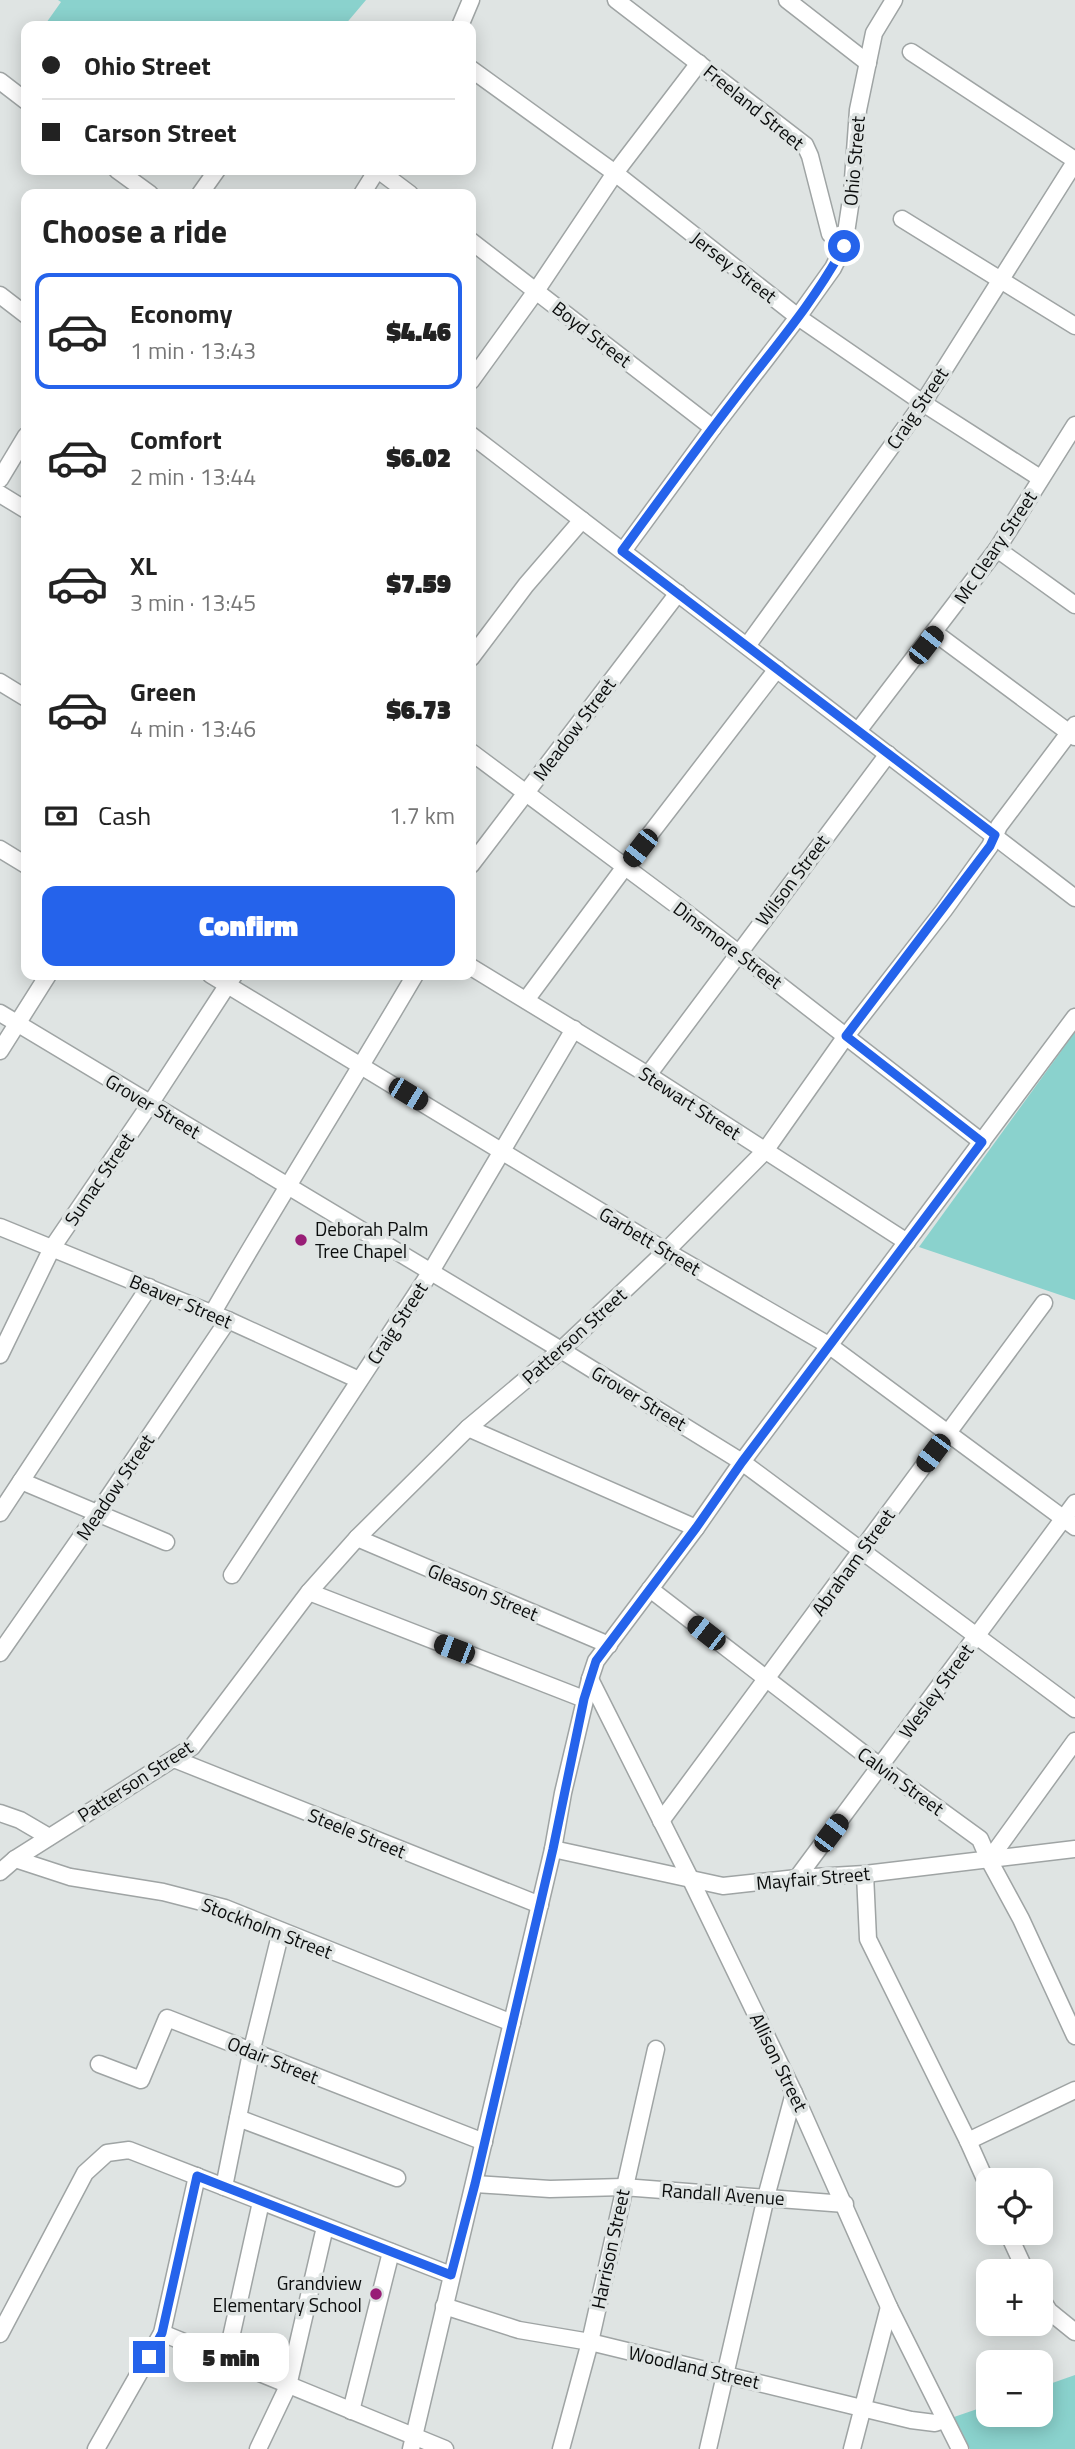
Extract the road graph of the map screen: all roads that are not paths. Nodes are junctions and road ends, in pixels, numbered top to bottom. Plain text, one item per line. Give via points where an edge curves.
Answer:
1 (471, 0) edge
2 (616, 0) edge
3 (787, 0) edge
4 (894, 0) edge
5 (462, 21) edge
6 (911, 52) dead end
7 (699, 63) junction
8 (868, 63) junction
9 (476, 73) edge
10 (0, 81) edge
11 (21, 97) edge
12 (1075, 161) edge
13 (615, 173) junction
14 (124, 175) edge
15 (385, 175) edge
16 (143, 189) edge
17 (403, 189) edge
18 (902, 219) dead end
19 (476, 245) edge
20 (844, 246) junction
21 (1001, 278) junction
22 (536, 292) junction
23 (0, 295) edge
24 (21, 311) edge
25 (798, 317) junction
26 (1075, 326) edge
27 (476, 373) edge
28 (923, 403) junction
29 (1075, 425) edge
30 (713, 428) junction
31 (476, 439) edge
32 (21, 444) edge
33 (1040, 478) junction
34 (0, 479) edge
35 (0, 494) edge
36 (21, 507) edge
37 (582, 520) junction
38 (997, 550) junction
39 (622, 551) junction
40 (678, 593) junction
41 (1075, 605) edge
42 (935, 633) junction
43 (747, 646) junction
44 (476, 650) edge
45 (777, 669) junction
46 (3, 690) edge
47 (21, 696) edge
48 (858, 731) junction
49 (1073, 732) edge
50 (888, 754) junction
51 (476, 756) edge
52 (525, 794) junction
53 (995, 835) junction
54 (0, 849) edge
55 (476, 858) edge
56 (21, 862) edge
57 (624, 868) junction
58 (1075, 898) edge
59 (738, 953) junction
60 (476, 970) edge
61 (45, 980) edge
62 (229, 980) edge
63 (231, 980) edge
64 (412, 980) edge
65 (526, 1000) junction
66 (0, 1013) edge
67 (1075, 1017) edge
68 (16, 1023) junction
69 (574, 1029) junction
70 (846, 1036) junction
71 (0, 1051) edge
72 (361, 1067) junction
73 (648, 1075) junction
74 (150, 1104) junction
75 (982, 1142) junction
76 (501, 1150) junction
77 (765, 1152) junction
78 (286, 1186) junction
79 (0, 1227) edge
80 (907, 1242) junction
81 (52, 1248) junction
82 (666, 1251) junction
83 (430, 1273) junction
84 (149, 1287) junction
85 (1044, 1303) dead end
86 (212, 1314) junction
87 (228, 1320) junction
88 (830, 1346) junction
89 (561, 1350) junction
90 (0, 1355) edge
91 (359, 1380) junction
92 (468, 1428) junction
93 (948, 1433) junction
94 (742, 1462) junction
95 (21, 1481) junction
96 (1075, 1503) edge
97 (0, 1513) edge
98 (97, 1514) junction
99 (1069, 1523) edge
100 (696, 1528) junction
101 (357, 1538) junction
102 (166, 1542) dead end
103 (861, 1551) junction
104 (232, 1575) dead end
105 (650, 1589) junction
106 (309, 1592) junction
107 (977, 1636) junction
108 (609, 1645) junction
109 (0, 1653) edge
110 (590, 1679) junction
111 (767, 1680) junction
112 (584, 1699) junction
113 (1075, 1709) edge
114 (1075, 1741) edge
115 (174, 1759) junction
116 (881, 1767) junction
117 (0, 1813) edge
118 (661, 1821) junction
119 (49, 1838) junction
120 (553, 1849) junction
121 (1075, 1849) edge
122 (15, 1859) junction
123 (989, 1860) junction
124 (0, 1872) edge
125 (865, 1874) junction
126 (797, 1878) junction
127 (691, 1880) junction
128 (540, 1905) junction
129 (281, 1931) junction
130 (512, 2023) junction
131 (1075, 2036) edge
132 (656, 2049) dead end
133 (251, 2053) junction
134 (99, 2064) dead end
135 (1075, 2090) edge
136 (794, 2093) junction
137 (238, 2118) junction
138 (968, 2141) junction
139 (484, 2142) junction
140 (980, 2168) edge
141 (197, 2176) junction
142 (397, 2178) dead end
143 (475, 2184) junction
144 (224, 2187) junction
145 (623, 2187) junction
146 (766, 2197) junction
147 (261, 2202) junction
148 (845, 2204) junction
149 (325, 2227) junction
150 (391, 2252) junction
151 (451, 2275) junction
152 (444, 2306) junction
153 (889, 2307) junction
154 (1053, 2315) edge
155 (1075, 2332) edge
156 (162, 2333) junction
157 (0, 2334) edge
158 (590, 2342) junction
159 (226, 2360) junction
160 (724, 2374) junction
161 (288, 2386) junction
162 (862, 2409) junction
163 (351, 2411) junction
164 (944, 2420) junction
165 (412, 2442) edge
166 (96, 2449) edge
167 (258, 2449) edge
168 (445, 2449) edge
169 (561, 2449) edge
170 (708, 2449) edge
171 (852, 2449) edge
172 (960, 2449) edge

1 - 5 street
2 - 7 street, Freeland Street
3 - 8 street
4 - 8 street, Ohio Street via 874,33
6 - 12 street
7 - 13 street
7 - 20 street, Freeland Street via 805,145 830,234
8 - 20 street, Ohio Street via 858,110
9 - 13 street, Jersey Street
10 - 11 street
12 - 21 street, Craig Street
13 - 22 street
13 - 25 street, Jersey Street
14 - 16 street
15 - 17 street
18 - 21 street
19 - 22 street, Boyd Street
20 - 25 street, Ohio Street
21 - 26 street
21 - 28 street, Craig Street
22 - 27 street
22 - 30 street, Boyd Street
23 - 24 street
25 - 28 street, Jersey Street
25 - 30 street, Ohio Street
28 - 33 street, Jersey Street
28 - 43 street, Craig Street
29 - 33 street, Mc Cleary Street
30 - 39 street, Ohio Street
31 - 37 street
32 - 34 street
33 - 38 street, Mc Cleary Street
35 - 36 street
37 - 39 street
37 - 44 street
38 - 41 street
38 - 42 street, Mc Cleary Street
39 - 40 street
40 - 43 street
40 - 52 street, Meadow Street
42 - 48 street, Mc Cleary Street
42 - 49 street
43 - 45 street
45 - 48 street
45 - 57 street
46 - 47 street
48 - 50 street
49 - 53 street, Patterson Street
50 - 53 street
50 - 59 street, Wilson Street
51 - 52 street, Dinsmore Street
52 - 55 street, Meadow Street
52 - 57 street, Dinsmore Street
53 - 58 street
53 - 70 street, Patterson Street via 944,910
54 - 56 street
57 - 59 street, Dinsmore Street
57 - 65 street
59 - 70 street, Dinsmore Street
59 - 73 street, Wilson Street
60 - 65 street, Stewart Street
61 - 68 street
62 - 74 street, Sumac Street
63 - 72 street, Garbett Street
64 - 72 street
65 - 69 street, Stewart Street
66 - 68 street, Grover Street
67 - 75 street
68 - 71 street
68 - 74 street, Grover Street
69 - 73 street, Stewart Street
69 - 76 street, Craig Street
70 - 75 street, Dinsmore Street
70 - 77 street, Patterson Street
72 - 76 street, Garbett Street
72 - 78 street
73 - 77 street, Stewart Street
74 - 78 street, Grover Street
74 - 81 street, Sumac Street
75 - 80 street
76 - 82 street, Garbett Street
76 - 83 street, Craig Street
77 - 80 street, Stewart Street
77 - 82 street, Patterson Street
78 - 83 street, Grover Street
78 - 86 street
79 - 81 street, Beaver Street
80 - 88 street
81 - 84 street, Beaver Street
81 - 90 street, Sumac Street
82 - 88 street, Garbett Street
82 - 89 street, Patterson Street
83 - 89 street, Grover Street
83 - 91 street, Craig Street
84 - 86 street, Beaver Street
84 - 95 street
85 - 93 street, Abraham Street
86 - 87 street, Beaver Street
87 - 91 street, Beaver Street
87 - 98 street, Meadow Street
88 - 93 street, Garbett Street
88 - 94 street
89 - 92 street, Patterson Street
89 - 94 street, Grover Street
91 - 104 street, Craig Street
92 - 100 street
92 - 101 street, Patterson Street
93 - 99 street, Garbett Street
93 - 103 street, Abraham Street
94 - 100 street
94 - 103 street, Grover Street
95 - 97 street
95 - 98 street
96 - 99 street, Wesley Street
98 - 102 street
98 - 109 street, Meadow Street
99 - 107 street, Wesley Street
100 - 105 street
101 - 106 street, Patterson Street
101 - 108 street, Gleason Street
103 - 107 street, Grover Street
103 - 111 street, Abraham Street
105 - 108 street
105 - 111 street, Calvin Street
106 - 112 street
106 - 115 street, Patterson Street via 206,1730
107 - 113 street, Grover Street
107 - 116 street, Wesley Street
108 - 110 street via 596,1661
110 - 112 street
110 - 118 street, Allison Street
111 - 116 street, Calvin Street
111 - 118 street, Abraham Street
112 - 120 street
114 - 123 street
115 - 119 street, Patterson Street
115 - 128 street, Steele Street
116 - 123 street, Calvin Street via 980,1839
116 - 126 street, Wesley Street
117 - 119 street
118 - 127 street, Allison Street
119 - 122 street, Patterson Street
120 - 127 street, Mayfair Street
120 - 128 street
121 - 123 street, Mayfair Street
122 - 124 street, Patterson Street
122 - 129 street, Stockholm Street via 70,1877 163,1892 225,1908
123 - 125 street, Mayfair Street
123 - 131 street, Calvin Street
125 - 126 street, Mayfair Street
125 - 138 street via 868,1939
126 - 127 street, Mayfair Street via 723,1886
127 - 136 street, Allison Street
128 - 130 street
129 - 130 street, Stockholm Street
129 - 133 street
130 - 139 street
132 - 145 street, Harrison Street
133 - 134 street, Odair Street via 167,2018 141,2080
133 - 137 street
133 - 139 street, Odair Street
135 - 138 street
136 - 146 street
136 - 148 street, Allison Street
137 - 142 street
137 - 144 street
138 - 140 street
139 - 143 street
141 - 144 street
141 - 156 street
141 - 157 street via 129,2150 107,2153 85,2173
143 - 145 street, Randall Avenue
143 - 151 street
144 - 147 street
145 - 146 street, Randall Avenue
145 - 158 street, Harrison Street
146 - 148 street, Randall Avenue
146 - 160 street
147 - 149 street
147 - 159 street
148 - 153 street, Allison Street
149 - 150 street
149 - 161 street
150 - 151 street
150 - 163 street
151 - 152 street
152 - 158 street, Woodland Street via 519,2330
152 - 165 street
153 - 162 street
153 - 164 street, Allison Street
154 - 155 street
156 - 159 street
156 - 166 street
158 - 160 street, Woodland Street
158 - 169 street, Harrison Street
159 - 161 street
160 - 162 street, Woodland Street
160 - 170 street
161 - 163 street
161 - 167 street
162 - 164 street, Woodland Street via 911,2420
162 - 171 street
163 - 165 street
164 - 172 street, Allison Street
165 - 168 street

